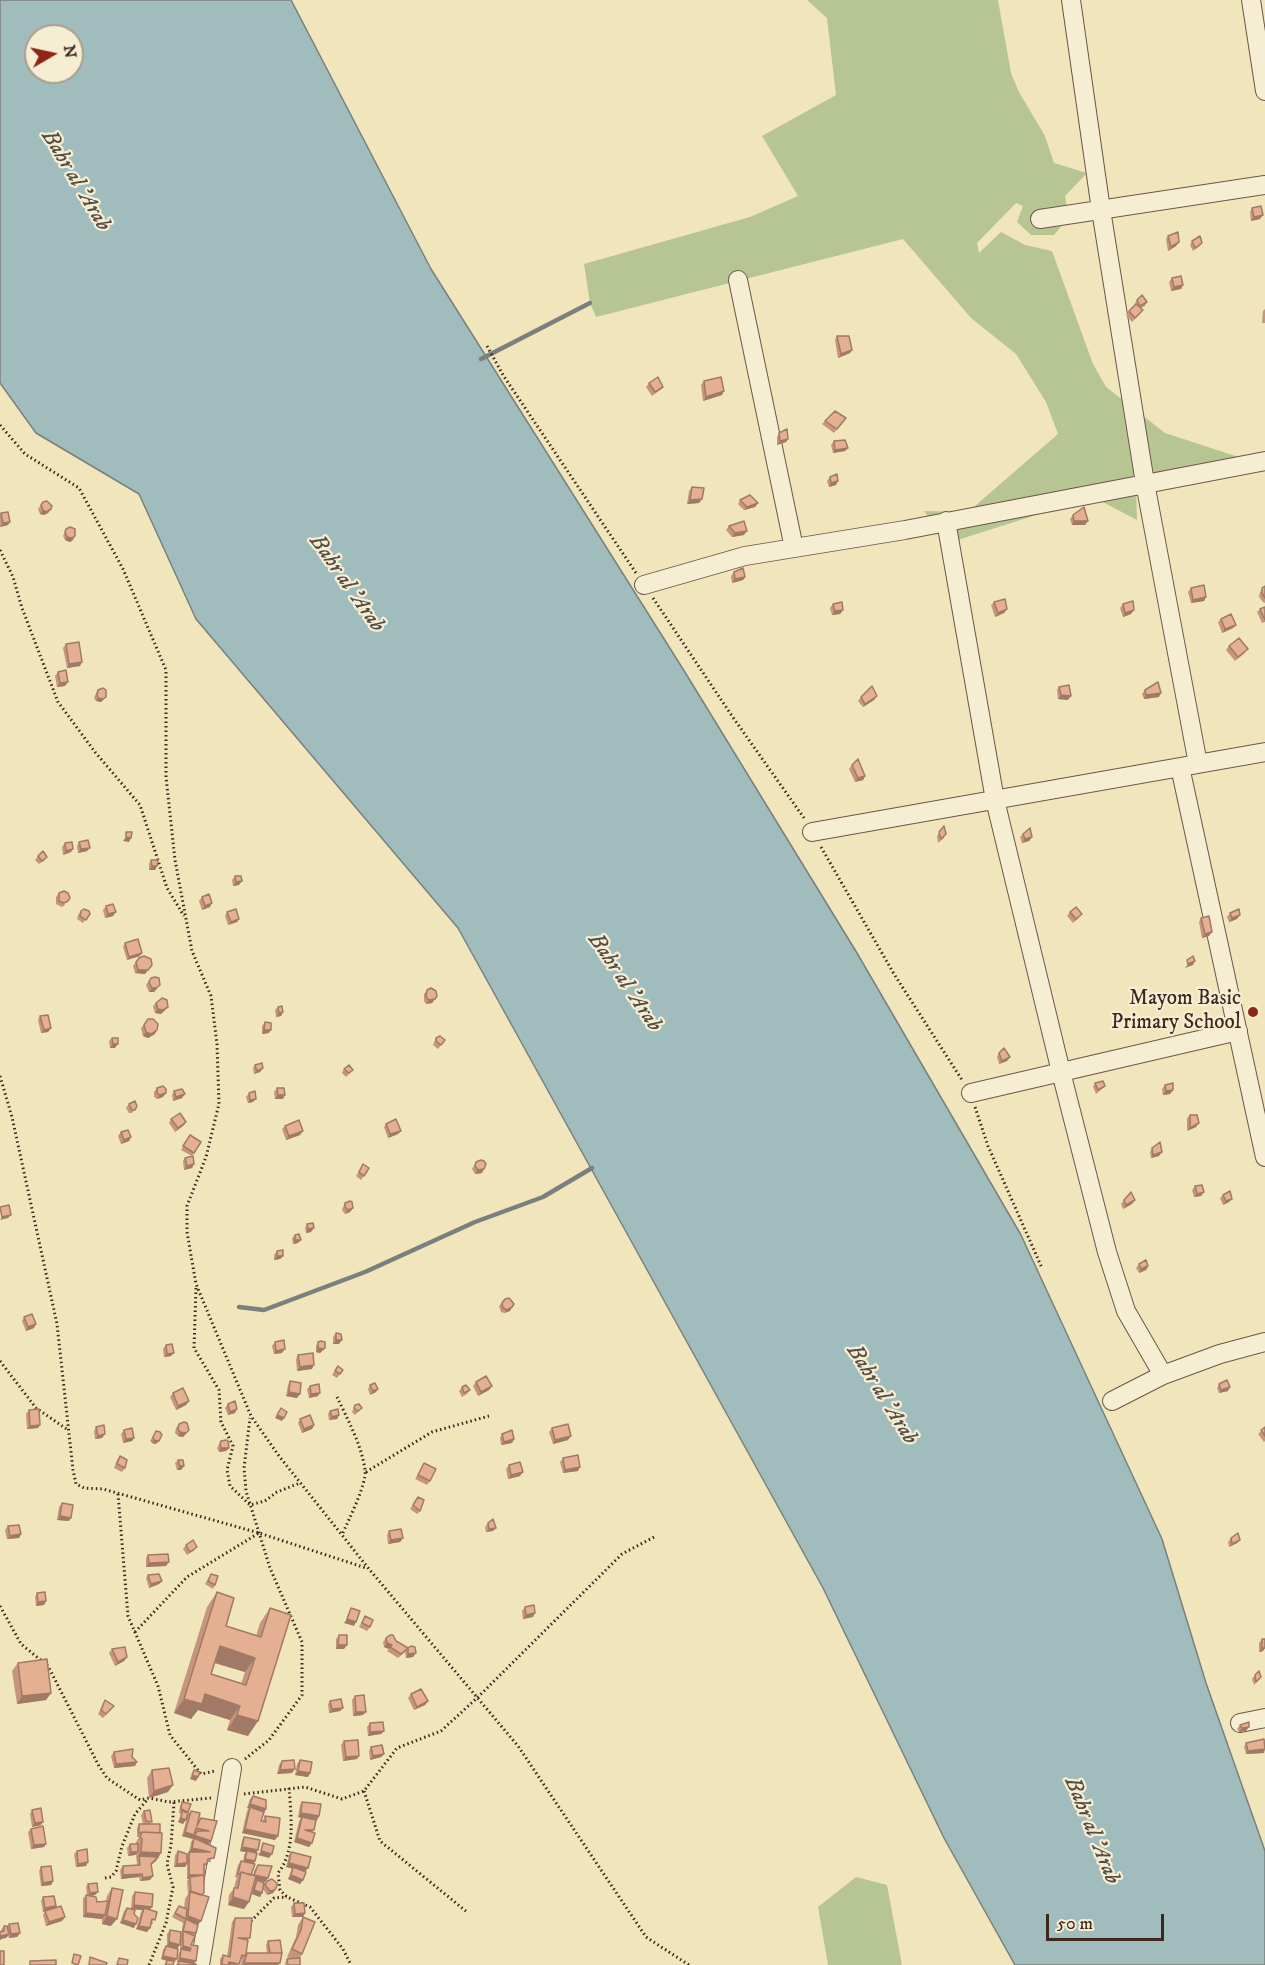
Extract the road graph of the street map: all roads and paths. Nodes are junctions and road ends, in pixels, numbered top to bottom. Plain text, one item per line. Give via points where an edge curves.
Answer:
1 (1071, 0) edge
2 (1251, 0) edge
3 (1265, 91) edge
4 (1265, 184) edge
5 (1101, 210) junction
6 (1040, 219) dead end
7 (738, 280) dead end
8 (487, 346) dead end
9 (0, 425) edge
10 (1265, 461) edge
11 (1145, 483) junction
12 (946, 521) junction
13 (794, 548) junction
14 (0, 550) edge
15 (644, 585) junction
16 (1265, 752) edge
17 (1198, 764) junction
18 (1180, 767) junction
19 (995, 800) junction
20 (812, 832) junction
21 (186, 919) junction
22 (1238, 1031) junction
23 (1061, 1072) junction
24 (0, 1076) edge
25 (971, 1093) junction
26 (1265, 1157) edge
27 (1042, 1268) dead end
28 (196, 1284) junction
29 (1265, 1342) edge
30 (0, 1361) edge
31 (1163, 1375) junction
32 (337, 1397) dead end
33 (1112, 1401) dead end
34 (251, 1416) junction
35 (489, 1416) dead end
36 (68, 1430) junction
37 (366, 1472) junction
38 (300, 1483) junction
39 (118, 1494) junction
40 (250, 1505) junction
41 (259, 1533) junction
42 (342, 1535) junction
43 (656, 1536) dead end
44 (369, 1569) junction
45 (0, 1606) edge
46 (135, 1632) junction
47 (477, 1698) junction
48 (1265, 1718) edge
49 (1240, 1723) edge
50 (232, 1768) junction
51 (289, 1788) junction
52 (364, 1791) junction
53 (228, 1796) junction
54 (148, 1798) junction
55 (174, 1802) junction
56 (105, 1878) dead end
57 (287, 1898) junction
58 (467, 1912) dead end
59 (250, 1922) edge
60 (149, 1965) edge
61 (200, 1965) edge
62 (351, 1965) edge
63 (689, 1965) edge

1 - 5 street
2 - 3 street
4 - 5 street
5 - 6 street
5 - 11 street
7 - 13 street
8 - 15 path
9 - 21 path via 25,454 79,488 123,568 166,670 166,777
10 - 11 street
11 - 12 street
11 - 17 street
12 - 13 street
12 - 19 street
13 - 15 street via 746,556
14 - 21 path via 58,702 140,805 167,888
15 - 20 path
16 - 17 street
17 - 18 street
18 - 19 street
18 - 22 street
19 - 20 street
19 - 23 street
20 - 25 path via 894,974
21 - 28 path via 192,951 211,996 219,1104 206,1157 187,1206
22 - 23 street
22 - 26 street
23 - 25 street
23 - 31 street via 1126,1311
24 - 36 path via 57,1324
25 - 27 path via 988,1146
28 - 34 path
28 - 40 path via 194,1348 219,1390 221,1422 233,1446 227,1470 230,1486
29 - 31 street
30 - 36 path via 36,1408
31 - 33 street
32 - 37 path
34 - 38 path
34 - 40 path via 244,1468
35 - 37 path via 432,1432
36 - 39 path via 76,1484
37 - 42 path
38 - 40 path
38 - 42 path
39 - 41 path
39 - 46 path via 128,1616
40 - 41 path
41 - 44 path
41 - 46 path via 187,1577
41 - 50 path via 302,1641 302,1695 269,1740
42 - 44 path
43 - 47 path via 622,1554
44 - 47 path
45 - 54 path via 21,1644 48,1666 107,1778 140,1800
46 - 50 path via 158,1686 170,1735 201,1774
47 - 52 path via 441,1731 397,1748
47 - 63 path via 518,1746 646,1937
48 - 49 street
50 - 53 street
51 - 52 path via 305,1787 342,1799
51 - 53 path
51 - 57 path via 288,1852 278,1874 280,1890
52 - 58 path via 380,1841
53 - 55 path
53 - 61 street
54 - 55 path
54 - 56 path via 135,1814 116,1871
55 - 60 path via 167,1864 173,1887 166,1923
57 - 59 path via 274,1898
57 - 62 path via 310,1907

